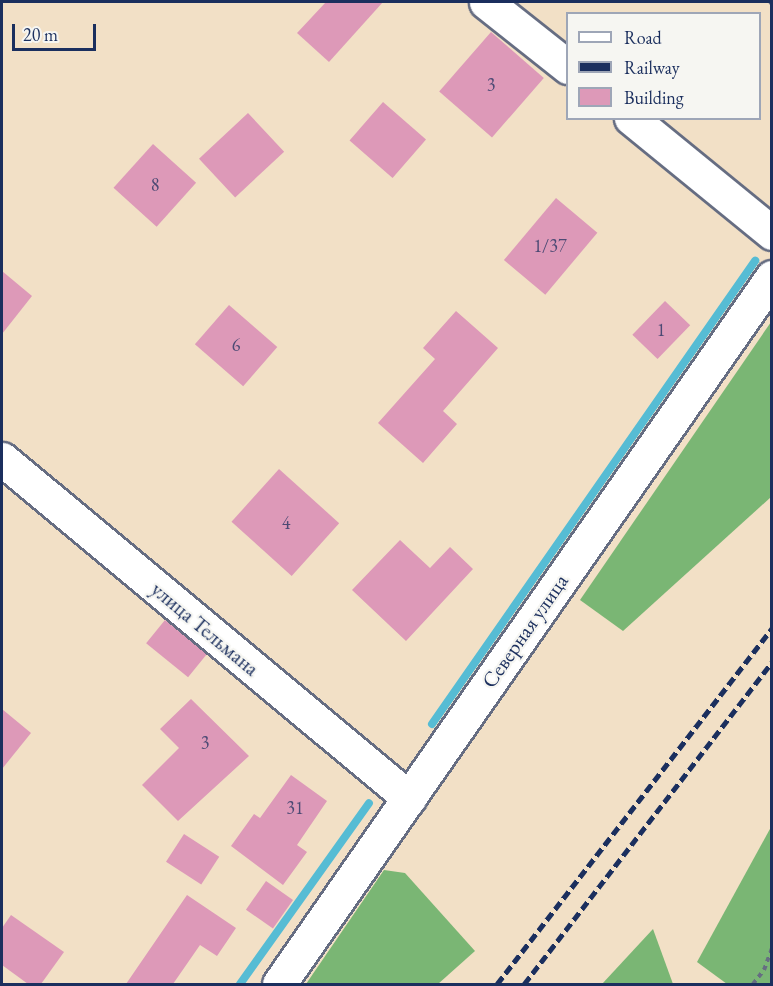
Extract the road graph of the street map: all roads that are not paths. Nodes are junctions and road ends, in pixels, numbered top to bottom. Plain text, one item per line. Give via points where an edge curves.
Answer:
1 (486, 2) edge
2 (566, 67) edge
3 (633, 120) edge
4 (771, 233) edge
5 (771, 277) edge
6 (2, 459) edge
7 (409, 798) junction
8 (279, 984) edge

1 - 2 street
3 - 4 street
5 - 7 street, Северная улица
6 - 7 street, улица Тельмана
7 - 8 street, Северная улица

